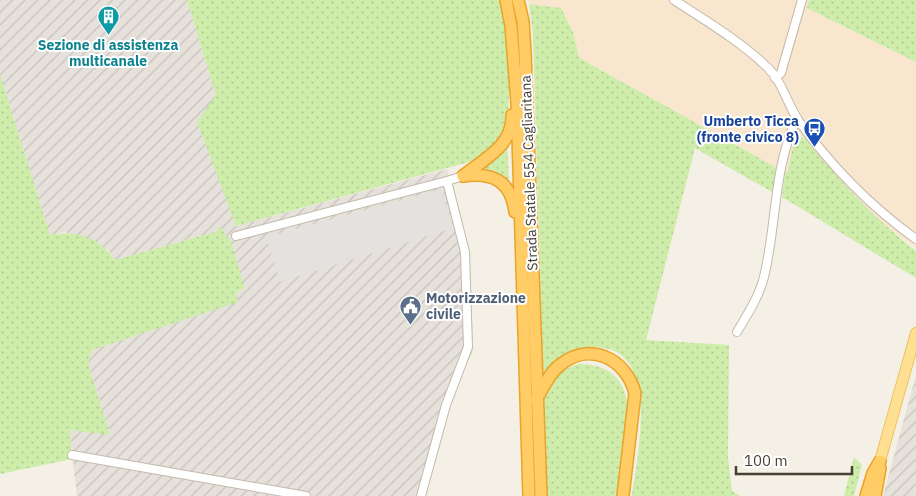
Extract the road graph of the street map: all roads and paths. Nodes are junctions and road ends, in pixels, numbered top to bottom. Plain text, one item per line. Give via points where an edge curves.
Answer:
1 (506, 0) edge
2 (518, 0) edge
3 (524, 0) edge
4 (674, 0) edge
5 (802, 0) edge
6 (523, 21) junction
7 (775, 78) junction
8 (517, 103) junction
9 (797, 118) junction
10 (463, 176) junction
11 (447, 181) junction
12 (521, 220) junction
13 (236, 236) dead end
14 (916, 239) edge
15 (737, 332) dead end
16 (916, 333) edge
17 (536, 400) junction
18 (72, 455) dead end
19 (527, 457) junction
20 (880, 461) junction
21 (306, 496) edge
22 (421, 496) edge
23 (523, 496) edge
24 (529, 496) edge
25 (540, 496) edge
26 (623, 496) edge
27 (866, 496) edge
28 (875, 496) edge

1 - 8 highway, Strada Statale 554 Cagliaritana
2 - 6 highway, Strada Statale 554 Cagliaritana
3 - 6 highway
4 - 7 street via 730,37 768,68
5 - 7 street via 781,73
6 - 17 highway, Strada Statale 554 Cagliaritana
7 - 9 street
8 - 10 highway via 512,107 512,121 500,148
8 - 12 highway, Strada Statale 554 Cagliaritana
9 - 14 street via 835,168 884,216
9 - 15 street via 788,138 777,186 764,278
10 - 11 street
10 - 12 highway via 489,177 502,182 510,191 516,215
11 - 13 street
11 - 22 street via 465,252 468,347 446,404
12 - 19 highway, Strada Statale 554 Cagliaritana
16 - 20 main road
17 - 25 highway, Strada Statale 554 Cagliaritana
17 - 26 highway via 558,366 577,355 596,354 624,369 633,385 635,400
18 - 21 street
19 - 23 highway
19 - 24 highway, Strada Statale 554 Cagliaritana
20 - 27 highway
20 - 28 highway

